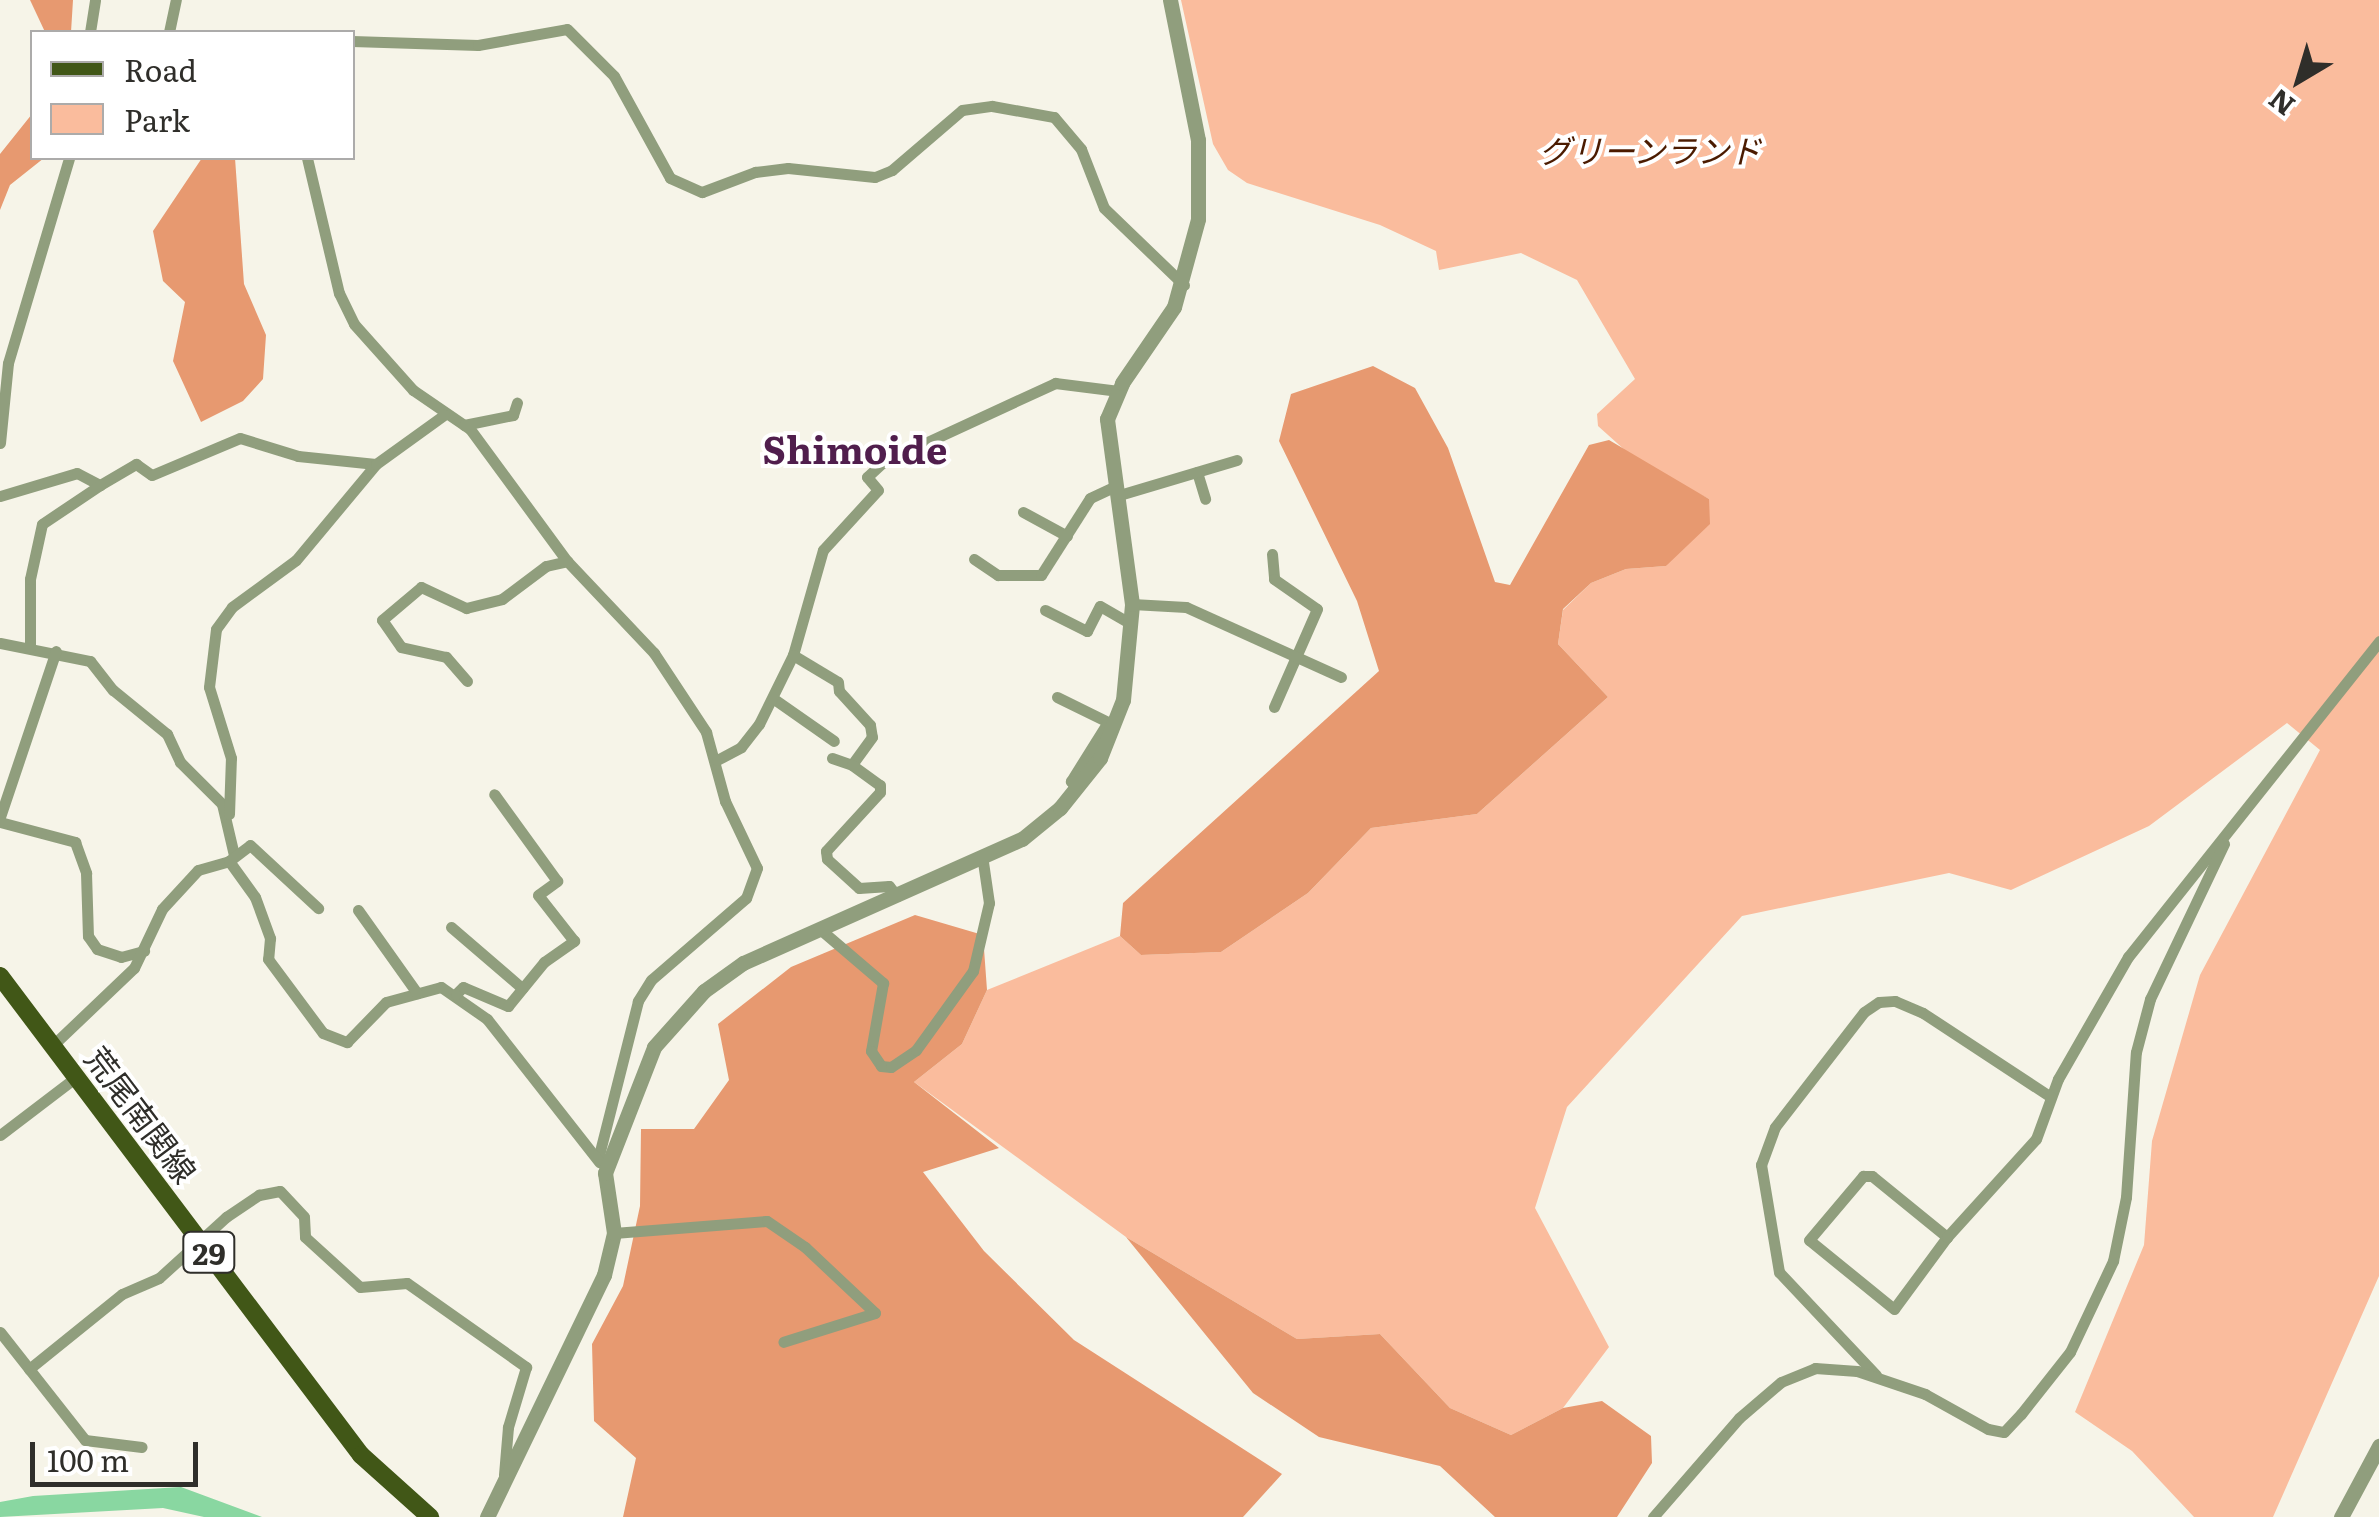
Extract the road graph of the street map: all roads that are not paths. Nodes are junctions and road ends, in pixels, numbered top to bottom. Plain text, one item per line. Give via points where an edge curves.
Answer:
1 (95, 0) edge
2 (176, 0) edge
3 (1170, 0) edge
4 (90, 30) edge
5 (169, 30) edge
6 (355, 41) edge
7 (70, 160) edge
8 (307, 160) edge
9 (1184, 285) junction
10 (4, 363) edge
11 (1118, 391) junction
12 (516, 404) dead end
13 (444, 415) junction
14 (464, 426) junction
15 (0, 443) edge
16 (1237, 460) dead end
17 (376, 464) junction
18 (1197, 472) junction
19 (100, 485) junction
20 (1115, 492) junction
21 (0, 496) edge
22 (1205, 499) dead end
23 (1023, 512) dead end
24 (1067, 536) junction
25 (1272, 554) dead end
26 (974, 559) dead end
27 (567, 561) junction
28 (1132, 604) junction
29 (1046, 610) dead end
30 (1130, 624) junction
31 (2379, 641) edge
32 (0, 643) edge
33 (30, 647) junction
34 (56, 652) junction
35 (793, 655) junction
36 (1295, 656) junction
37 (1340, 677) dead end
38 (467, 681) dead end
39 (1057, 697) dead end
40 (774, 699) junction
41 (1274, 707) dead end
42 (834, 741) dead end
43 (832, 758) dead end
44 (717, 760) junction
45 (852, 764) junction
46 (5, 788) edge
47 (1078, 789) junction
48 (494, 794) dead end
49 (230, 814) junction
50 (0, 820) edge
51 (2224, 844) junction
52 (232, 858) junction
53 (982, 862) junction
54 (897, 896) junction
55 (318, 908) dead end
56 (358, 910) dead end
57 (450, 926) dead end
58 (820, 930) junction
59 (147, 949) junction
60 (0, 976) edge
61 (522, 988) junction
62 (417, 993) junction
63 (456, 994) junction
64 (52, 1046) junction
65 (76, 1077) junction
66 (2051, 1097) junction
67 (0, 1135) edge
68 (601, 1166) junction
69 (614, 1233) junction
70 (1947, 1237) junction
71 (200, 1239) junction
72 (0, 1332) edge
73 (783, 1342) dead end
74 (29, 1369) junction
75 (1879, 1378) junction
76 (2379, 1446) edge
77 (142, 1447) dead end
78 (504, 1475) junction
79 (430, 1517) edge
80 (487, 1517) edge
81 (1653, 1517) edge
82 (2341, 1517) edge

1 - 4 street
2 - 5 street
3 - 9 street via 1190,83 1200,178
6 - 9 street via 478,45 566,29 614,76 670,178 702,192 755,172 788,168 853,180 875,177 962,110 992,106 1054,116 1081,149 1104,208
7 - 10 street
8 - 13 street via 339,293 354,324
9 - 11 street
10 - 15 street
11 - 20 street via 1107,419
11 - 35 street via 1054,383 882,462 867,477 878,490 823,550
12 - 14 street via 513,415
13 - 14 street
13 - 17 street
14 - 27 street
16 - 18 street
17 - 19 street via 298,456 240,438 152,475 136,464
17 - 49 street via 296,560 232,607 212,636 217,657 209,687 231,758
18 - 20 street
18 - 22 street
19 - 21 street via 77,473
19 - 33 street via 42,524 30,580
20 - 24 street via 1090,498
20 - 28 street
23 - 24 street
24 - 26 street via 1048,568 1030,578 998,576
25 - 36 street via 1274,579 1317,609
27 - 38 street via 546,566 502,599 466,608 421,587 382,620 401,648 446,657
27 - 44 street via 654,653 696,714
28 - 30 street
28 - 36 street via 1186,607
29 - 30 street via 1087,631 1100,606
30 - 47 street via 1123,700 1100,758
31 - 51 street
32 - 33 street
33 - 34 street
34 - 46 street
34 - 49 street via 78,656 102,672 113,690 168,734 180,762
35 - 40 street
35 - 45 street via 838,682 838,692 870,725 872,737
36 - 37 street
36 - 41 street
39 - 47 street via 1108,722 1071,781
40 - 42 street
40 - 44 street via 740,747
43 - 45 street
44 - 68 street via 725,801 756,878 746,898 651,980 638,1002
45 - 54 street via 880,792 826,852 827,859 859,888 889,886
46 - 50 street
47 - 53 street via 1041,826
48 - 61 street via 558,881 538,896 574,941
49 - 52 street
50 - 59 street via 75,842 86,873 88,936 97,949 122,957
51 - 66 street via 2128,958
51 - 75 street via 2150,999 2136,1052 2121,1238 2070,1352 2004,1432
52 - 55 street via 250,845
52 - 59 street via 184,882 162,909
52 - 62 street via 270,938 268,959 324,1033 348,1042 386,1002
53 - 54 street
53 - 58 street via 989,903 973,971 916,1050 891,1067 881,1066 871,1051 883,983
54 - 58 street
56 - 62 street
57 - 61 street
58 - 68 street via 743,963 688,1008 654,1047
59 - 64 street
60 - 64 main road, 荒尾南関線 / 29
61 - 63 street via 508,1006 464,986
62 - 63 street via 440,987
63 - 68 street via 487,1019
64 - 65 main road, 荒尾南関線 / 29
65 - 67 street
65 - 71 main road, 荒尾南関線 / 29
66 - 70 street via 2036,1140
66 - 75 street via 1895,1000 1864,1012 1775,1127 1762,1178 1779,1272
68 - 69 street
69 - 73 street via 767,1221 875,1313
69 - 78 street via 604,1275
70 - 70 street via 1894,1309 1810,1240 1838,1200 1872,1176
71 - 74 street via 159,1278 122,1294
71 - 78 street via 258,1195 280,1191 304,1217 305,1237 360,1287 407,1283 526,1367 508,1427
71 - 79 main road, 荒尾南関線 / 29 via 361,1455
72 - 74 street
74 - 77 street via 85,1440
75 - 81 street via 1814,1368 1781,1382 1718,1439
76 - 82 street
78 - 80 street

